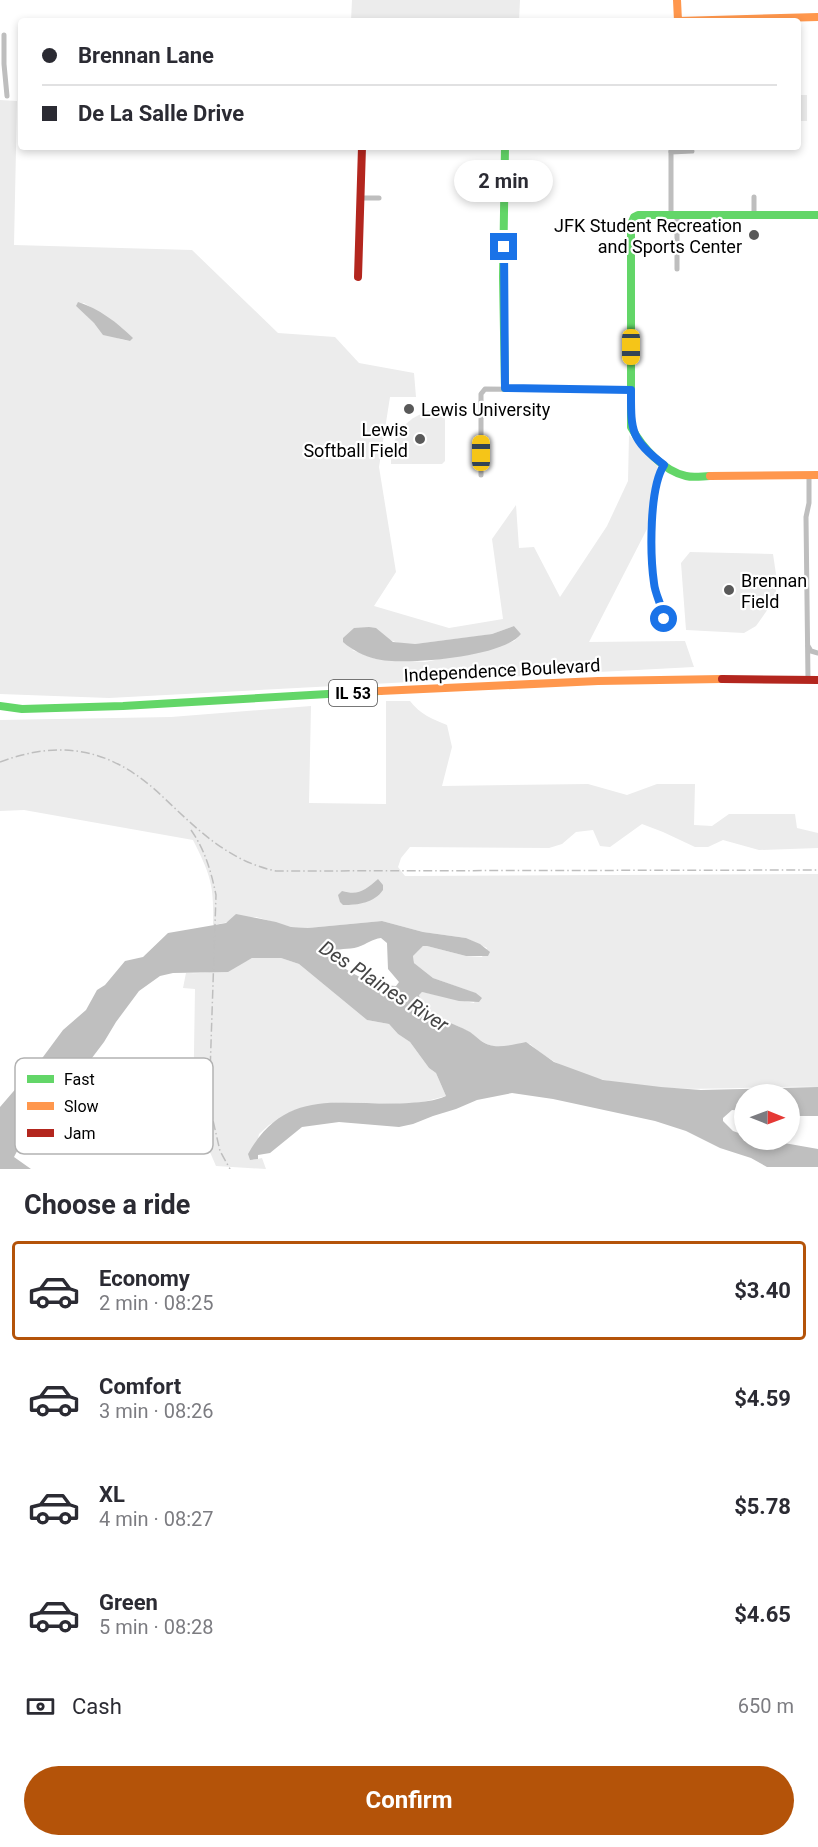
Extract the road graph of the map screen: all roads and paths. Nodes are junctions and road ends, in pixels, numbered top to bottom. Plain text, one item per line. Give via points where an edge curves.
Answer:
1 (677, 0) edge
2 (818, 17) edge
3 (678, 18) edge
4 (783, 18) edge
5 (4, 36) dead end
6 (2, 64) edge
7 (7, 96) dead end
8 (362, 150) edge
9 (506, 150) edge
10 (670, 150) edge
11 (692, 152) dead end
12 (754, 197) dead end
13 (360, 198) junction
14 (379, 198) dead end
15 (674, 215) junction
16 (753, 215) junction
17 (818, 215) edge
18 (677, 269) dead end
19 (358, 277) dead end
20 (505, 388) junction
21 (631, 390) junction
22 (664, 465) junction
23 (818, 475) edge
24 (481, 476) dead end
25 (808, 476) junction
26 (664, 619) dead end
27 (807, 644) junction
28 (818, 652) edge
29 (808, 680) junction
30 (818, 680) edge
31 (3, 708) edge

1 - 3 street
2 - 4 street
5 - 6 street
6 - 7 street
8 - 13 street
9 - 20 street
10 - 11 street
10 - 15 street
12 - 16 street
13 - 14 street
13 - 19 street
15 - 16 street
15 - 18 street
15 - 21 street via 638,215 631,224
16 - 17 street
20 - 21 street
20 - 24 street via 485,389 481,394
21 - 22 street via 631,427 639,442
22 - 25 street via 686,476
22 - 26 street via 657,485 651,531 654,584
23 - 25 street
25 - 27 street
27 - 28 street via 811,651
27 - 29 street
29 - 30 street, Independence Boulevard / IL 53
29 - 31 street, Independence Boulevard / IL 53 via 593,680 149,705

